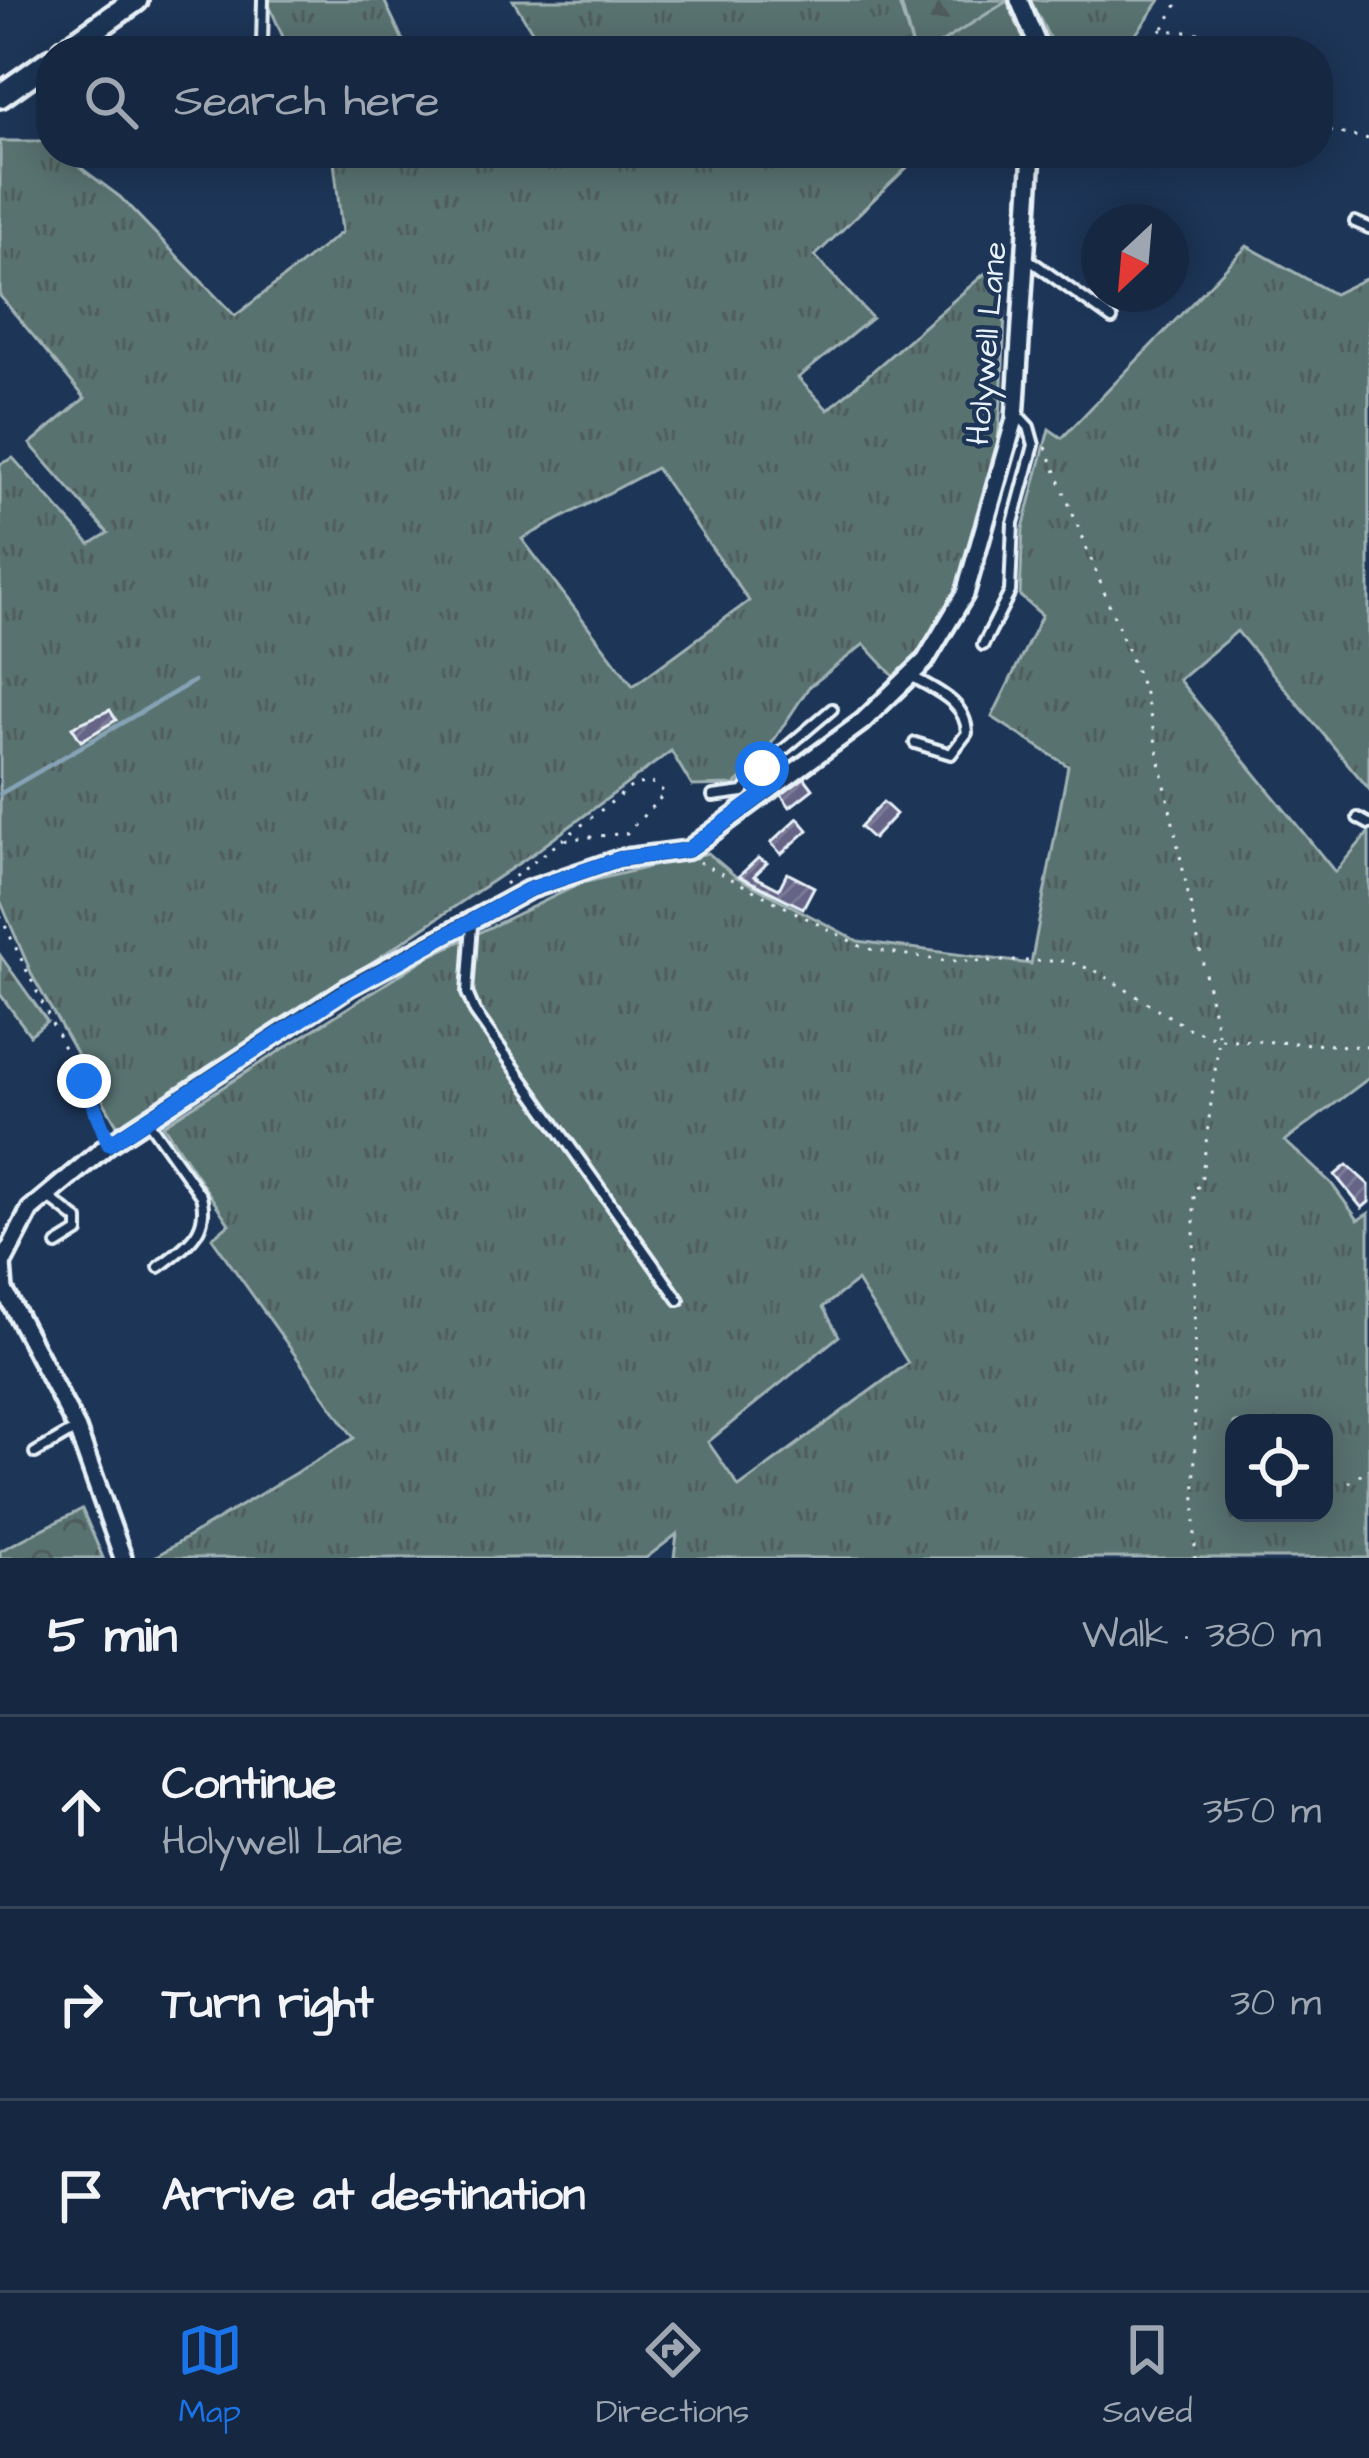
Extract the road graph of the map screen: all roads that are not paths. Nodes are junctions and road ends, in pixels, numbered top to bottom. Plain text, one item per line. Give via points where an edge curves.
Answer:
1 (136, 0) edge
2 (263, 0) edge
3 (1019, 0) edge
4 (85, 36) edge
5 (262, 36) edge
6 (1034, 36) edge
7 (36, 70) edge
8 (0, 95) edge
9 (1031, 168) edge
10 (1354, 222) dead end
11 (1369, 228) edge
12 (1022, 256) junction
13 (1112, 319) dead end
14 (1015, 412) junction
15 (983, 645) dead end
16 (912, 676) junction
17 (832, 709) dead end
18 (915, 743) dead end
19 (754, 781) junction
20 (777, 784) junction
21 (712, 796) dead end
22 (1358, 818) dead end
23 (1369, 824) edge
24 (478, 918) junction
25 (147, 1120) junction
26 (46, 1196) junction
27 (57, 1245) dead end
28 (159, 1267) dead end
29 (679, 1300) dead end
30 (77, 1429) junction
31 (35, 1453) dead end
32 (123, 1558) edge

1 - 4 street
2 - 5 lane
3 - 6 street
7 - 8 street
9 - 12 street, Holywell Lane
10 - 11 lane
12 - 13 lane
12 - 14 street, Holywell Lane
14 - 15 lane via 1034,445 1013,523 1010,592
14 - 16 street, Holywell Lane via 976,566
16 - 18 lane via 957,705 967,722 951,754
16 - 20 street, Holywell Lane
17 - 19 lane
19 - 20 lane
19 - 21 lane via 743,792
20 - 24 street, Holywell Lane via 688,850 619,859 528,890
22 - 23 lane
24 - 25 street, Holywell Lane via 350,988
24 - 29 lane via 467,993 475,1012
25 - 26 street, Holywell Lane
25 - 28 lane via 204,1211 195,1238
26 - 27 lane via 78,1220 77,1232
26 - 30 street, Holywell Lane via 11,1239 4,1290
30 - 31 lane
30 - 32 street, Holywell Lane

